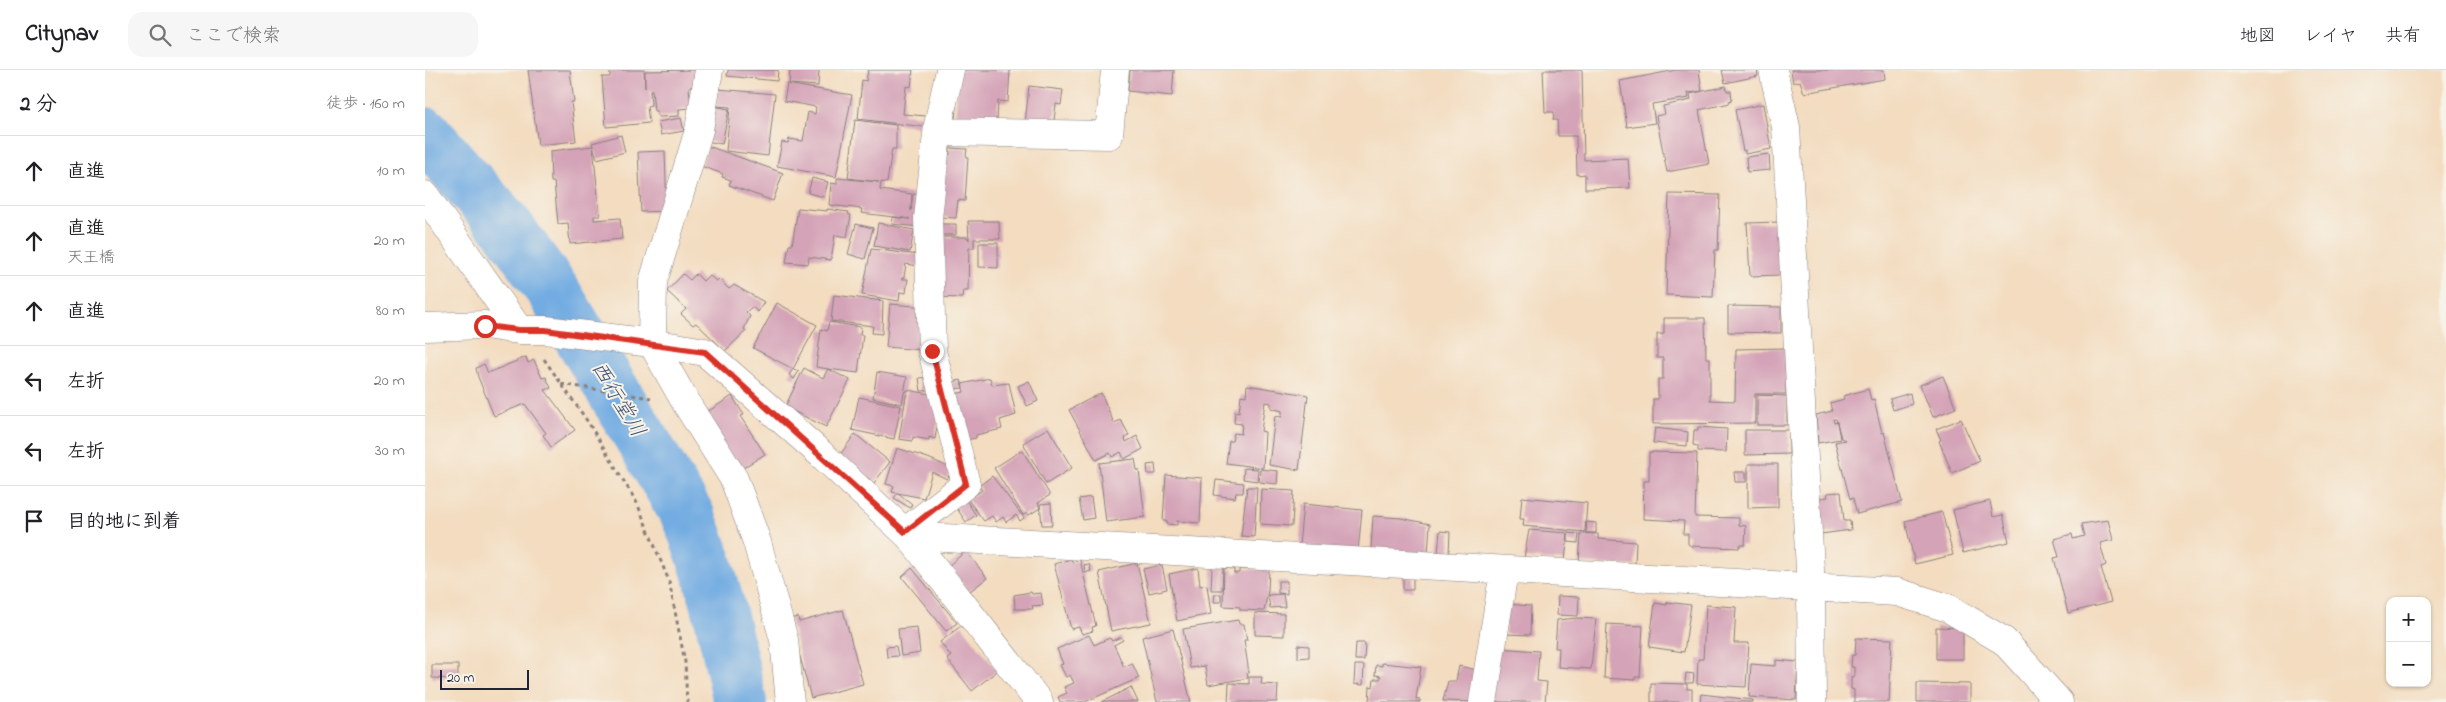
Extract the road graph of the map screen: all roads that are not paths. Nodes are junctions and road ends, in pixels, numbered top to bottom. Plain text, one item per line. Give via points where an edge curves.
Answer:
1 (709, 70) edge
2 (950, 70) edge
3 (1115, 70) edge
4 (1773, 70) edge
5 (938, 132) junction
6 (425, 195) edge
7 (436, 327) edge
8 (532, 330) junction
9 (646, 343) junction
10 (425, 347) edge
11 (907, 534) junction
12 (1504, 571) junction
13 (1811, 588) junction
14 (790, 702) edge
15 (1039, 702) edge
16 (1483, 702) edge
17 (1813, 702) edge
18 (2059, 702) edge

1 - 9 street via 699,130 653,282
2 - 5 street
3 - 5 street via 1109,136
4 - 13 street via 1786,127
5 - 11 street via 928,218 932,351 966,484
6 - 8 street
7 - 8 street via 485,326
7 - 10 street
8 - 9 street
9 - 11 street via 705,352
9 - 14 street via 734,479 757,542 784,640
11 - 12 street
11 - 15 street
12 - 13 street
12 - 16 street
13 - 17 street
13 - 18 street via 1897,592 1948,608 2004,641

